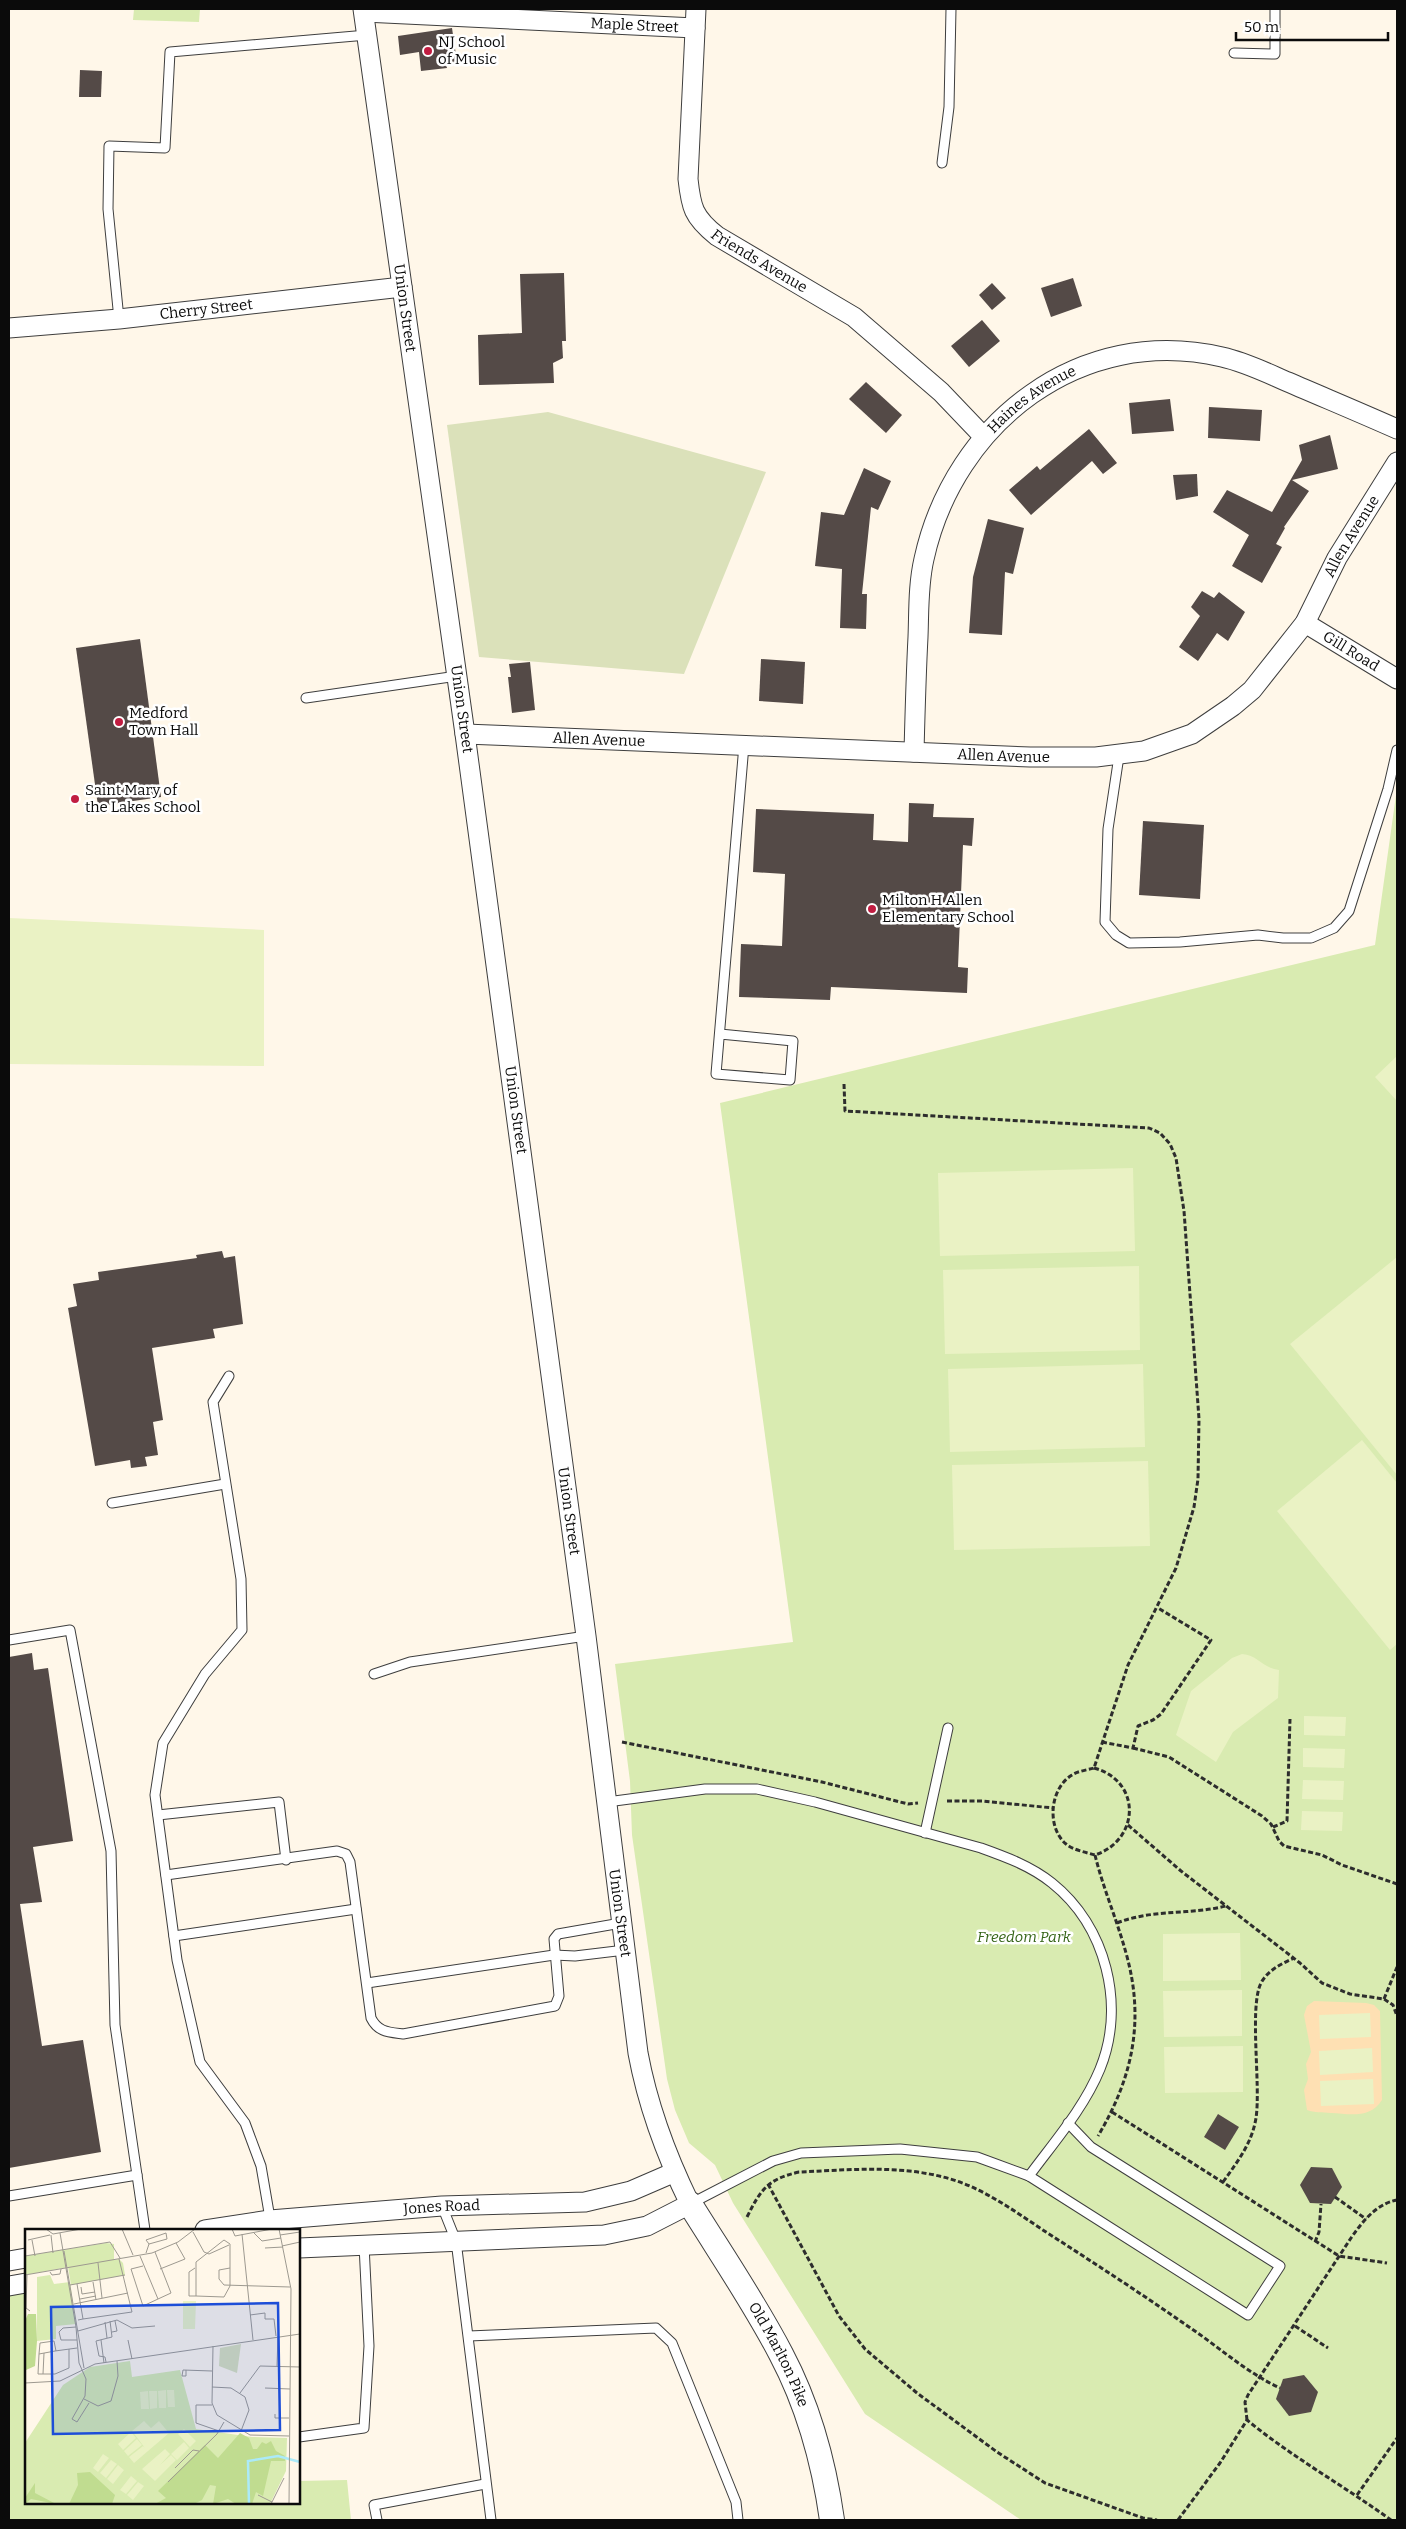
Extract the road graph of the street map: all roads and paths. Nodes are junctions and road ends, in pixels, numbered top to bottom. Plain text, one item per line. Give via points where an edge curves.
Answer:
1 (696, 9) edge
2 (951, 9) edge
3 (1275, 9) edge
4 (363, 10) edge
5 (696, 28) junction
6 (367, 35) junction
7 (1234, 54) dead end
8 (942, 162) dead end
9 (402, 287) junction
10 (119, 319) junction
11 (9, 328) edge
12 (1397, 429) edge
13 (984, 437) junction
14 (1397, 462) edge
15 (1305, 623) junction
16 (457, 676) junction
17 (1397, 679) edge
18 (306, 698) dead end
19 (465, 734) junction
20 (744, 744) junction
21 (1397, 750) edge
22 (914, 752) junction
23 (1119, 756) junction
24 (720, 1034) junction
25 (844, 1084) dead end
26 (229, 1376) dead end
27 (225, 1484) junction
28 (112, 1503) dead end
29 (1158, 1608) junction
30 (586, 1636) junction
31 (9, 1640) edge
32 (374, 1674) dead end
33 (1290, 1719) dead end
34 (948, 1728) dead end
35 (622, 1742) dead end
36 (1102, 1742) junction
37 (1133, 1748) junction
38 (1094, 1768) junction
39 (607, 1802) junction
40 (930, 1803) junction
41 (1053, 1808) junction
42 (158, 1815) junction
43 (1128, 1825) junction
44 (1273, 1828) junction
45 (925, 1833) junction
46 (286, 1860) junction
47 (166, 1875) junction
48 (1397, 1884) edge
49 (1227, 1906) junction
50 (356, 1909) junction
51 (621, 1923) junction
52 (1117, 1923) dead end
53 (174, 1936) junction
54 (625, 1950) junction
55 (554, 1955) junction
56 (1294, 1958) junction
57 (1397, 1967) edge
58 (367, 1983) junction
59 (1384, 1999) junction
60 (1395, 2005) edge
61 (1397, 2016) edge
62 (1112, 2112) dead end
63 (1068, 2123) junction
64 (675, 2172) junction
65 (136, 2176) junction
66 (1029, 2176) junction
67 (1223, 2182) junction
68 (768, 2184) junction
69 (9, 2196) edge
70 (1335, 2198) dead end
71 (1397, 2200) edge
72 (690, 2204) junction
73 (1321, 2204) dead end
74 (442, 2206) junction
75 (747, 2217) dead end
76 (1366, 2219) junction
77 (271, 2225) edge
78 (145, 2229) edge
79 (218, 2229) edge
80 (456, 2240) junction
81 (1315, 2242) junction
82 (364, 2246) junction
83 (300, 2248) edge
84 (1339, 2256) junction
85 (25, 2258) edge
86 (9, 2261) edge
87 (1387, 2263) dead end
88 (25, 2283) edge
89 (9, 2286) edge
90 (1295, 2326) junction
91 (468, 2336) junction
92 (1328, 2348) dead end
93 (1260, 2378) junction
94 (1280, 2388) dead end
95 (1246, 2420) junction
96 (300, 2437) edge
97 (1397, 2438) edge
98 (485, 2484) junction
99 (1357, 2495) junction
100 (377, 2520) edge
101 (491, 2520) edge
102 (738, 2520) edge
103 (832, 2520) edge
104 (1157, 2520) edge
105 (1178, 2520) edge
106 (1391, 2520) edge

1 - 5 street, Friends Avenue
2 - 8 lane via 949,107
3 - 7 lane via 1274,54
4 - 5 street, Maple Street
4 - 6 street, Union Street
5 - 13 street, Friends Avenue via 688,178 693,212 717,236 854,317 941,392
6 - 9 street, Union Street
6 - 10 lane via 170,52 165,148 109,146 108,209
9 - 10 street, Cherry Street
9 - 16 street, Union Street
10 - 11 street, Cherry Street
12 - 13 street, Haines Avenue via 1242,362 1204,353 1165,350 1116,356 1069,371 1035,390
13 - 22 street, Haines Avenue via 946,495 923,560
14 - 15 street, Allen Avenue via 1338,558
15 - 17 street, Gill Road
15 - 23 street, Allen Avenue via 1252,690 1213,721 1168,744
16 - 18 lane
16 - 19 street, Union Street
19 - 20 street, Allen Avenue
19 - 30 street, Union Street
20 - 22 street, Allen Avenue
20 - 24 lane
21 - 23 lane via 1388,789 1349,911 1334,928 1311,938 1258,935 1180,942 1128,943 1105,922 1108,829
22 - 23 street, Allen Avenue via 1030,757
24 - 24 lane via 716,1074 790,1080 793,1041
25 - 29 path via 845,1111 1149,1128 1160,1133 1170,1144 1176,1158 1184,1211 1199,1460 1188,1531
26 - 27 lane via 213,1402
27 - 28 lane
27 - 42 lane via 241,1579 242,1630 205,1674 163,1743 155,1795
29 - 36 path via 1128,1666
29 - 37 path via 1210,1640 1161,1714 1138,1726
30 - 32 lane via 410,1662
30 - 39 street, Union Street
31 - 65 lane via 70,1630 111,1851 115,2025
33 - 44 path via 1287,1821
34 - 40 lane
35 - 40 path via 822,1782 908,1804
36 - 37 path
36 - 38 path
37 - 44 path via 1169,1757 1262,1816
38 - 41 path via 1071,1775 1062,1785
38 - 43 path via 1103,1771 1122,1787 1128,1798
39 - 45 lane via 706,1789 758,1789
39 - 51 street, Union Street
40 - 41 path via 954,1799
40 - 45 lane
41 - 43 path via 1058,1834 1066,1844 1095,1855 1115,1845
42 - 46 lane via 279,1802
42 - 47 lane
43 - 49 path
44 - 48 path via 1284,1846 1322,1855
45 - 63 lane via 981,1848 1032,1869 1067,1896 1094,1935 1110,1980 1111,2026 1100,2068
46 - 47 lane
46 - 50 lane via 337,1852 346,1854 350,1862
47 - 53 lane
49 - 52 path via 1206,1911 1160,1912
49 - 56 path
50 - 53 lane
50 - 58 lane
51 - 54 street, Union Street
51 - 55 lane via 558,1934 554,1939
53 - 77 lane via 200,2062 244,2123 261,2166
54 - 55 lane
54 - 64 street, Union Street via 644,2083 651,2111
55 - 58 lane
55 - 58 lane via 559,1996 554,2006 403,2034 376,2028 371,2018
56 - 59 path via 1322,1983 1350,1994
56 - 67 path via 1279,1964 1261,1984 1257,1997 1256,2118 1246,2151
57 - 59 path
59 - 60 path
60 - 61 path
62 - 67 path
63 - 66 lane
63 - 66 lane via 1091,2147 1280,2266 1248,2315
64 - 72 street, Union Street
64 - 74 street, Jones Road via 631,2192 585,2202
65 - 69 lane
65 - 78 lane
66 - 72 lane via 977,2158 954,2154 885,2149 802,2152 773,2161
67 - 81 path
68 - 75 path
68 - 93 path via 799,2172 877,2170 922,2172 963,2183 1078,2252
68 - 104 path via 839,2316 865,2350 917,2393 1045,2483
70 - 76 path
71 - 76 path via 1379,2207
72 - 80 street via 647,2226 625,2232 576,2238
72 - 103 street, Old Marlton Pike via 782,2355 816,2440
73 - 81 path
74 - 77 street, Jones Road
74 - 80 lane
76 - 84 path
77 - 79 street, Jones Road
80 - 82 street
80 - 91 lane
81 - 84 path
82 - 83 street
82 - 96 lane via 369,2346 364,2428
84 - 87 path
84 - 90 path
85 - 86 street
88 - 89 street
90 - 92 path
90 - 93 path
91 - 98 lane
91 - 102 lane via 656,2328 672,2343 736,2502
93 - 94 path
93 - 95 path via 1245,2402
95 - 99 path via 1272,2441
95 - 105 path
97 - 99 path
98 - 100 lane via 374,2505
98 - 101 lane
99 - 106 path

